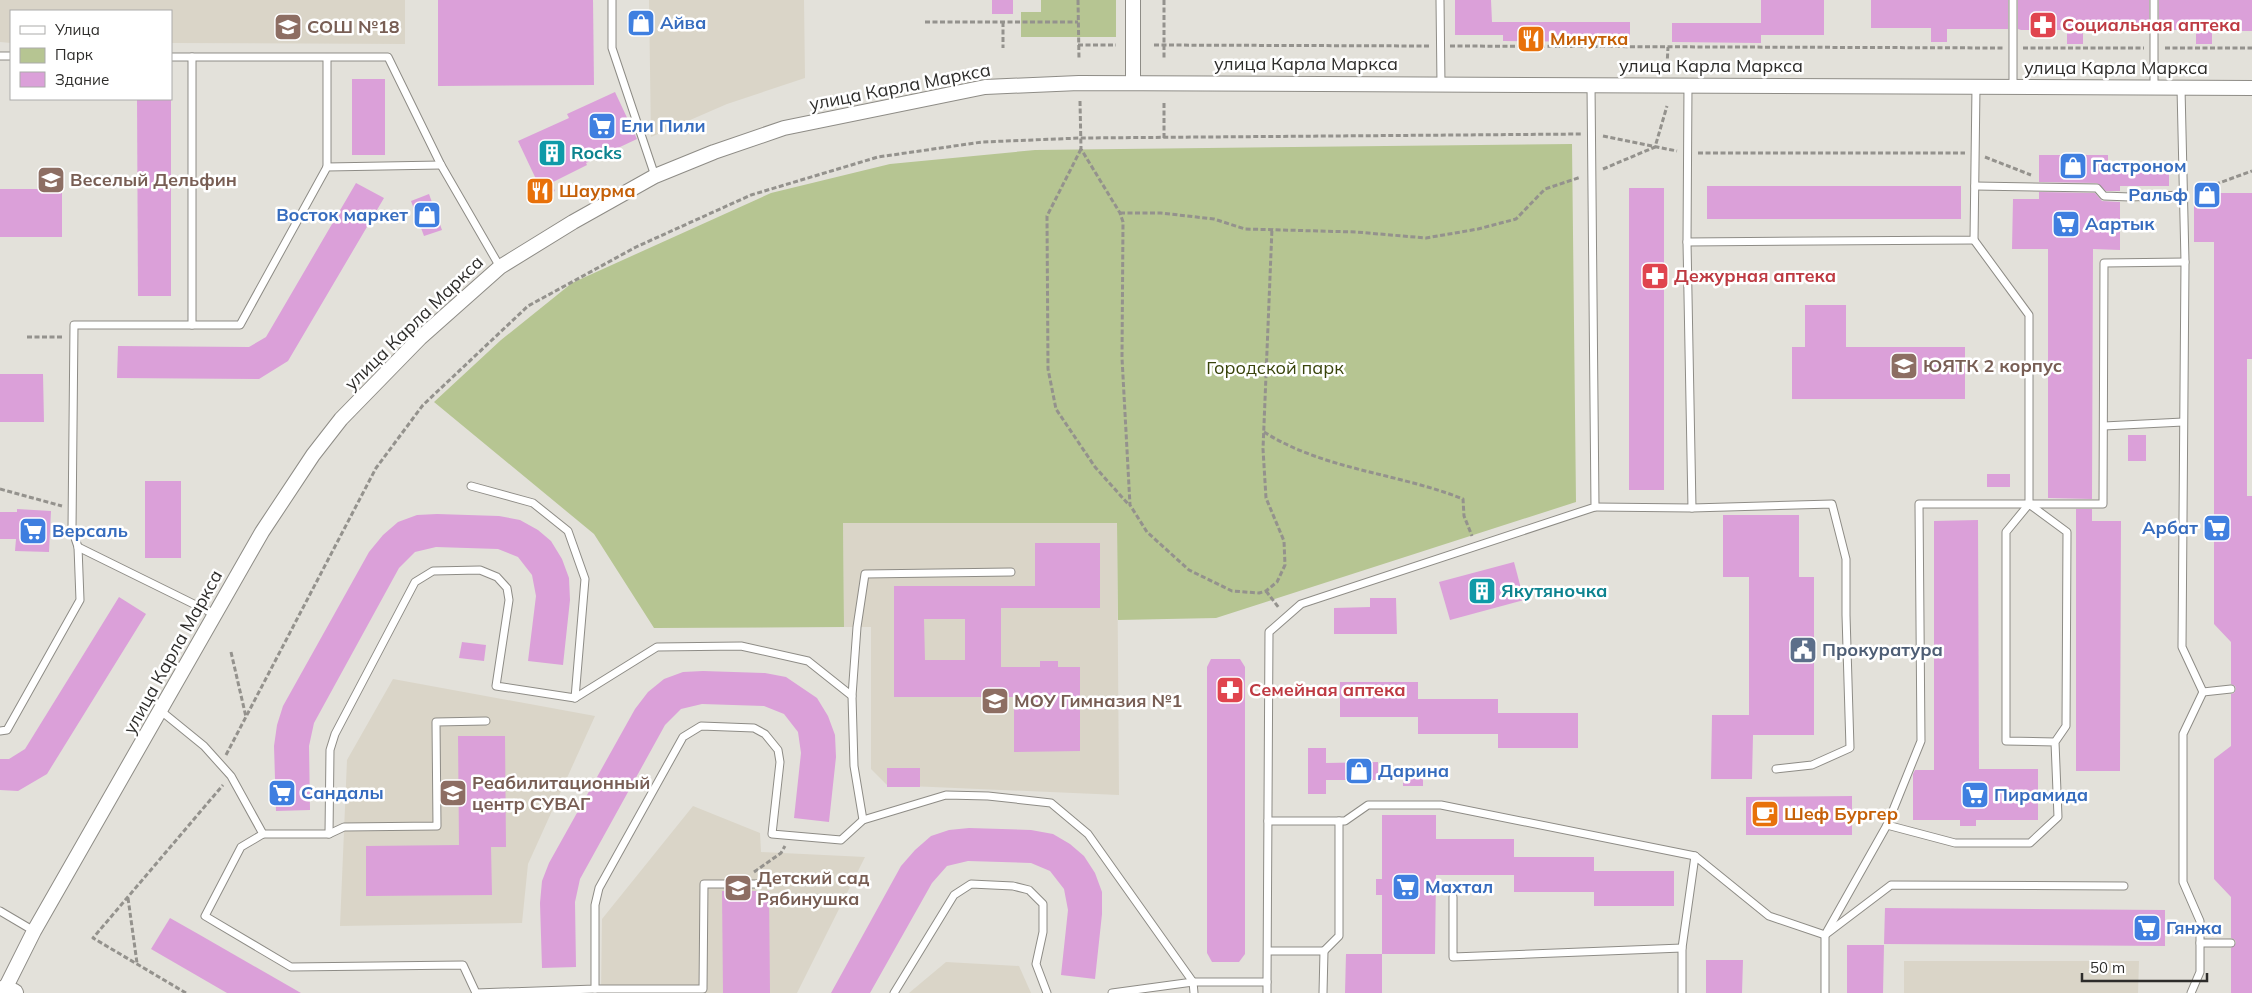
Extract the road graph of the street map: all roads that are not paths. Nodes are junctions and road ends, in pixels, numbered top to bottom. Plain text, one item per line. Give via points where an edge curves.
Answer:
1 (612, 0) edge
2 (1133, 0) edge
3 (1440, 0) edge
4 (2013, 0) edge
5 (2154, 0) edge
6 (172, 57) edge
7 (192, 57) junction
8 (327, 58) junction
9 (1133, 82) junction
10 (1441, 84) junction
11 (1591, 84) junction
12 (1688, 85) junction
13 (1976, 87) junction
14 (2013, 87) junction
15 (2154, 88) junction
16 (2181, 88) junction
17 (2252, 88) edge
18 (441, 166) junction
19 (328, 167) junction
20 (655, 176) junction
21 (1975, 186) junction
22 (2184, 195) junction
23 (1974, 240) junction
24 (1687, 242) junction
25 (2185, 262) junction
26 (500, 267) junction
27 (192, 325) junction
28 (2183, 422) junction
29 (2104, 426) junction
30 (471, 486) dead end
31 (2029, 504) junction
32 (1595, 507) junction
33 (1692, 508) junction
34 (78, 547) junction
35 (1011, 572) dead end
36 (216, 615) junction
37 (2231, 689) dead end
38 (2203, 692) junction
39 (852, 696) junction
40 (575, 698) junction
41 (161, 711) junction
42 (486, 722) dead end
43 (0, 730) edge
44 (2056, 742) junction
45 (1776, 769) dead end
46 (863, 820) junction
47 (1268, 821) junction
48 (1339, 821) junction
49 (1887, 825) junction
50 (263, 834) junction
51 (329, 834) junction
52 (1695, 856) junction
53 (758, 884) dead end
54 (2124, 886) dead end
55 (1453, 897) dead end
56 (0, 911) edge
57 (34, 931) junction
58 (1825, 934) junction
59 (2200, 943) junction
60 (2231, 944) dead end
61 (1682, 948) junction
62 (1268, 951) junction
63 (1324, 951) junction
64 (1194, 982) junction
65 (1267, 982) junction
66 (595, 989) junction
67 (7, 991) edge
68 (476, 993) edge
69 (894, 993) edge
70 (1048, 993) edge
71 (1112, 993) edge
72 (1194, 993) edge
73 (1267, 993) edge
74 (1324, 993) edge
75 (1682, 993) edge
76 (1826, 993) edge
77 (2192, 993) edge

1 - 20 lane via 612,48
2 - 9 street
3 - 10 lane
4 - 14 lane
5 - 15 lane
6 - 7 lane
7 - 8 lane
7 - 27 lane
8 - 18 lane via 388,57
8 - 19 lane
9 - 10 street, улица Карла Маркса
9 - 20 street, улица Карла Маркса via 985,87 784,128
10 - 11 street, улица Карла Маркса
11 - 12 street, улица Карла Маркса
11 - 32 lane
12 - 13 street, улица Карла Маркса
12 - 24 lane
13 - 14 street, улица Карла Маркса
13 - 21 lane
14 - 15 street, улица Карла Маркса
15 - 16 street, улица Карла Маркса
16 - 17 street, улица Карла Маркса
16 - 22 lane
18 - 19 lane
18 - 26 lane
19 - 27 lane via 240,326
20 - 26 street, улица Карла Маркса
21 - 22 lane via 2097,188 2104,196
21 - 23 lane
22 - 25 lane
23 - 24 lane
23 - 31 lane via 2029,315
24 - 33 lane
25 - 28 lane
25 - 29 lane via 2104,263
26 - 36 street, улица Карла Маркса via 420,338 342,419 313,455 262,532
27 - 34 lane via 74,325 72,529
28 - 29 lane
28 - 38 lane via 2182,647
29 - 31 lane via 2103,504
30 - 40 lane via 533,503 568,531 585,579
31 - 44 lane via 2067,532 2066,726
31 - 44 lane via 2006,532 2006,741
31 - 49 lane via 1919,504 1921,741
32 - 33 lane
32 - 47 lane via 1302,604 1269,632
33 - 45 lane via 1832,504 1846,559 1850,748 1812,765
34 - 36 lane
34 - 43 lane via 80,600 7,730
35 - 39 lane via 865,574
36 - 41 street, улица Карла Маркса
37 - 38 lane
38 - 59 lane via 2182,734 2183,882 2200,921
39 - 40 lane via 808,661 732,646 657,647
39 - 46 lane via 854,766
40 - 51 lane via 496,686 509,600 507,588 497,577 480,570 432,571 415,582 335,734 330,750
41 - 50 lane via 204,746 231,776
41 - 57 street, улица Карла Маркса
42 - 51 lane via 436,722 437,826 344,827
44 - 49 lane via 2058,816 2030,842 1955,843
46 - 64 lane via 946,795 1051,803 1088,834
46 - 66 lane via 841,840 772,834 780,762 778,750 764,734 754,728 701,726 683,737 599,888 595,906
47 - 48 lane
47 - 62 lane
48 - 52 lane via 1345,821 1368,805 1441,805
48 - 63 lane via 1339,936
49 - 58 lane
50 - 51 lane
50 - 68 lane via 241,847 205,916 291,967 463,965
52 - 58 lane via 1769,916
52 - 61 lane
53 - 66 lane via 704,884 703,988
54 - 58 lane via 1891,885
55 - 61 lane via 1453,957
56 - 57 lane
57 - 67 street, улица Карла Маркса
58 - 76 lane
59 - 60 lane
59 - 77 lane via 2200,972
61 - 75 lane
62 - 63 lane
62 - 65 lane
63 - 74 lane
64 - 65 lane
64 - 71 lane
64 - 72 lane
65 - 73 lane
66 - 68 lane
69 - 70 lane via 954,894 971,884 1030,890 1043,904 1036,964

